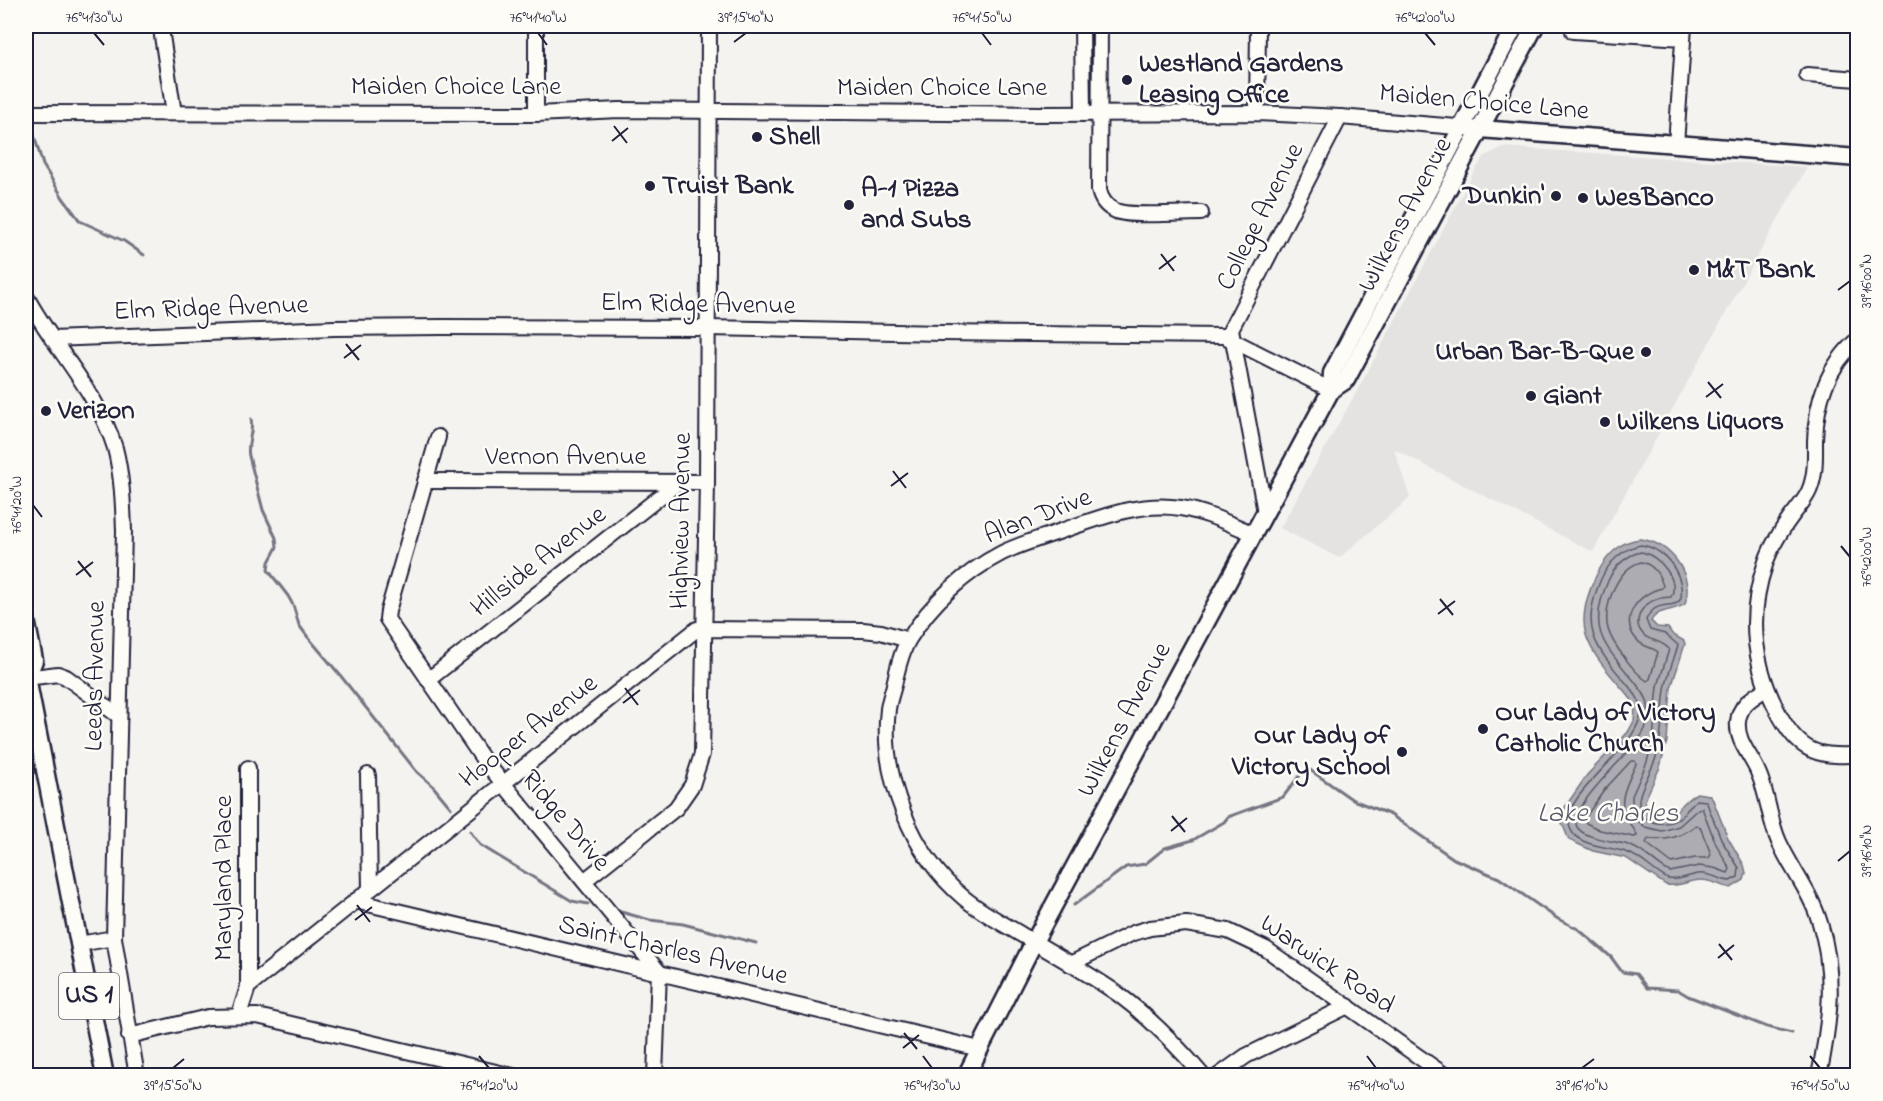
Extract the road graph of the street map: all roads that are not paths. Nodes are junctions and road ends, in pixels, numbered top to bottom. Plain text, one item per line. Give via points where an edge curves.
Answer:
1 (162, 26) edge
2 (536, 26) edge
3 (709, 26) edge
4 (1082, 26) edge
5 (1100, 26) edge
6 (1258, 26) edge
7 (1515, 26) edge
8 (1525, 26) edge
9 (1535, 26) edge
10 (1573, 31) dead end
11 (1684, 32) edge
12 (1807, 75) dead end
13 (1857, 79) edge
14 (709, 111) junction
15 (28, 113) edge
16 (174, 113) junction
17 (1257, 113) junction
18 (536, 114) junction
19 (1083, 114) junction
20 (1100, 114) junction
21 (1340, 117) junction
22 (1463, 127) junction
23 (1480, 129) junction
24 (1676, 145) junction
25 (1857, 158) edge
26 (1201, 213) dead end
27 (26, 296) edge
28 (707, 328) junction
29 (52, 339) junction
30 (1857, 339) edge
31 (1233, 340) junction
32 (1331, 390) junction
33 (438, 437) dead end
34 (425, 481) junction
35 (680, 481) junction
36 (707, 482) junction
37 (1265, 512) junction
38 (1254, 534) junction
39 (26, 620) edge
40 (705, 628) junction
41 (908, 640) junction
42 (26, 677) edge
43 (428, 680) junction
44 (1766, 689) junction
45 (119, 716) junction
46 (1857, 755) edge
47 (248, 768) dead end
48 (368, 775) dead end
49 (503, 784) junction
50 (584, 881) junction
51 (370, 889) junction
52 (355, 901) junction
53 (114, 938) junction
54 (1034, 942) junction
55 (79, 944) junction
56 (1070, 964) junction
57 (659, 972) junction
58 (248, 987) junction
59 (1348, 1006) junction
60 (239, 1015) junction
61 (129, 1036) junction
62 (980, 1049) junction
63 (1442, 1074) edge
64 (105, 1076) edge
65 (137, 1076) edge
66 (513, 1076) edge
67 (655, 1076) edge
68 (966, 1076) edge
69 (1203, 1076) edge
70 (1218, 1076) edge
71 (1819, 1076) edge

1 - 16 street
2 - 18 street
3 - 14 street, Highview Avenue
4 - 19 street
5 - 20 street
6 - 17 street
7 - 22 main road, Wilkens Avenue
8 - 23 main road via 1484,103
9 - 23 main road, Wilkens Avenue
10 - 11 street
11 - 24 street
12 - 13 street
14 - 18 street, Maiden Choice Lane
14 - 19 street, Maiden Choice Lane
14 - 28 street, Highview Avenue
15 - 16 street, Maiden Choice Lane
16 - 18 street, Maiden Choice Lane
17 - 20 street, Maiden Choice Lane
17 - 21 street, Maiden Choice Lane
19 - 20 street, Maiden Choice Lane
20 - 26 street via 1099,190 1108,207 1121,213
21 - 22 street, Maiden Choice Lane
21 - 31 street, College Avenue via 1231,329
22 - 23 street, Maiden Choice Lane
22 - 32 main road, Wilkens Avenue via 1332,374
23 - 24 main road, Maiden Choice Lane
23 - 32 main road, Wilkens Avenue via 1346,380
24 - 25 main road, Maiden Choice Lane
27 - 29 street, Leeds Avenue
28 - 29 street, Elm Ridge Avenue via 334,328
28 - 31 street, Elm Ridge Avenue via 1224,336
28 - 36 street, Highview Avenue
29 - 45 street, Leeds Avenue via 106,425 120,472 124,531
30 - 44 street via 1825,381 1816,419 1815,460 1809,490 1773,546 1759,584 1754,607 1755,647
31 - 32 street, Elm Ridge Avenue
31 - 37 street
32 - 37 main road, Wilkens Avenue
33 - 34 street, Ridge Drive
34 - 35 street, Vernon Avenue
34 - 43 street, Ridge Drive via 387,619
35 - 36 street, Vernon Avenue
35 - 43 street, Hillside Avenue
36 - 40 street, Highview Avenue
37 - 38 main road, Wilkens Avenue
38 - 41 street, Alan Drive via 1179,507 1120,511 984,562 947,593
38 - 54 main road, Wilkens Avenue
39 - 42 main road, US 1 via 34,660
40 - 41 street via 863,630
40 - 49 street, Hooper Avenue via 697,629
40 - 50 street, Highview Avenue via 702,754 692,785 676,808
41 - 54 street, Alan Drive via 888,709 888,750 901,803 922,848 949,884 983,912
42 - 45 street via 58,674 75,682
42 - 55 main road, US 1
43 - 49 street, Ridge Drive
44 - 46 street via 1782,720 1807,748 1829,755
44 - 71 street via 1740,711 1739,733 1758,772 1778,839 1821,924 1831,993
45 - 53 street, Leeds Avenue
47 - 58 street, Maryland Place
48 - 51 street
49 - 50 street, Ridge Drive
49 - 51 street, Hooper Avenue
50 - 57 street, Ridge Drive
51 - 52 street, Hooper Avenue
52 - 57 street, Saint Charles Avenue
52 - 58 street, Hooper Avenue
53 - 55 street
53 - 61 street, Leeds Avenue
54 - 56 street, Alan Drive
54 - 62 main road, Wilkens Avenue
55 - 64 main road, US 1
56 - 59 street, Warwick Road via 1150,928 1206,926 1257,944
56 - 69 street, Alan Drive via 1141,1012
57 - 62 street, Saint Charles Avenue
57 - 67 street
58 - 60 street
59 - 63 street, Warwick Road
59 - 70 street via 1246,1056
60 - 61 street via 200,1019
60 - 66 street via 273,1019
61 - 65 street, Leeds Avenue
62 - 68 main road, Wilkens Avenue

